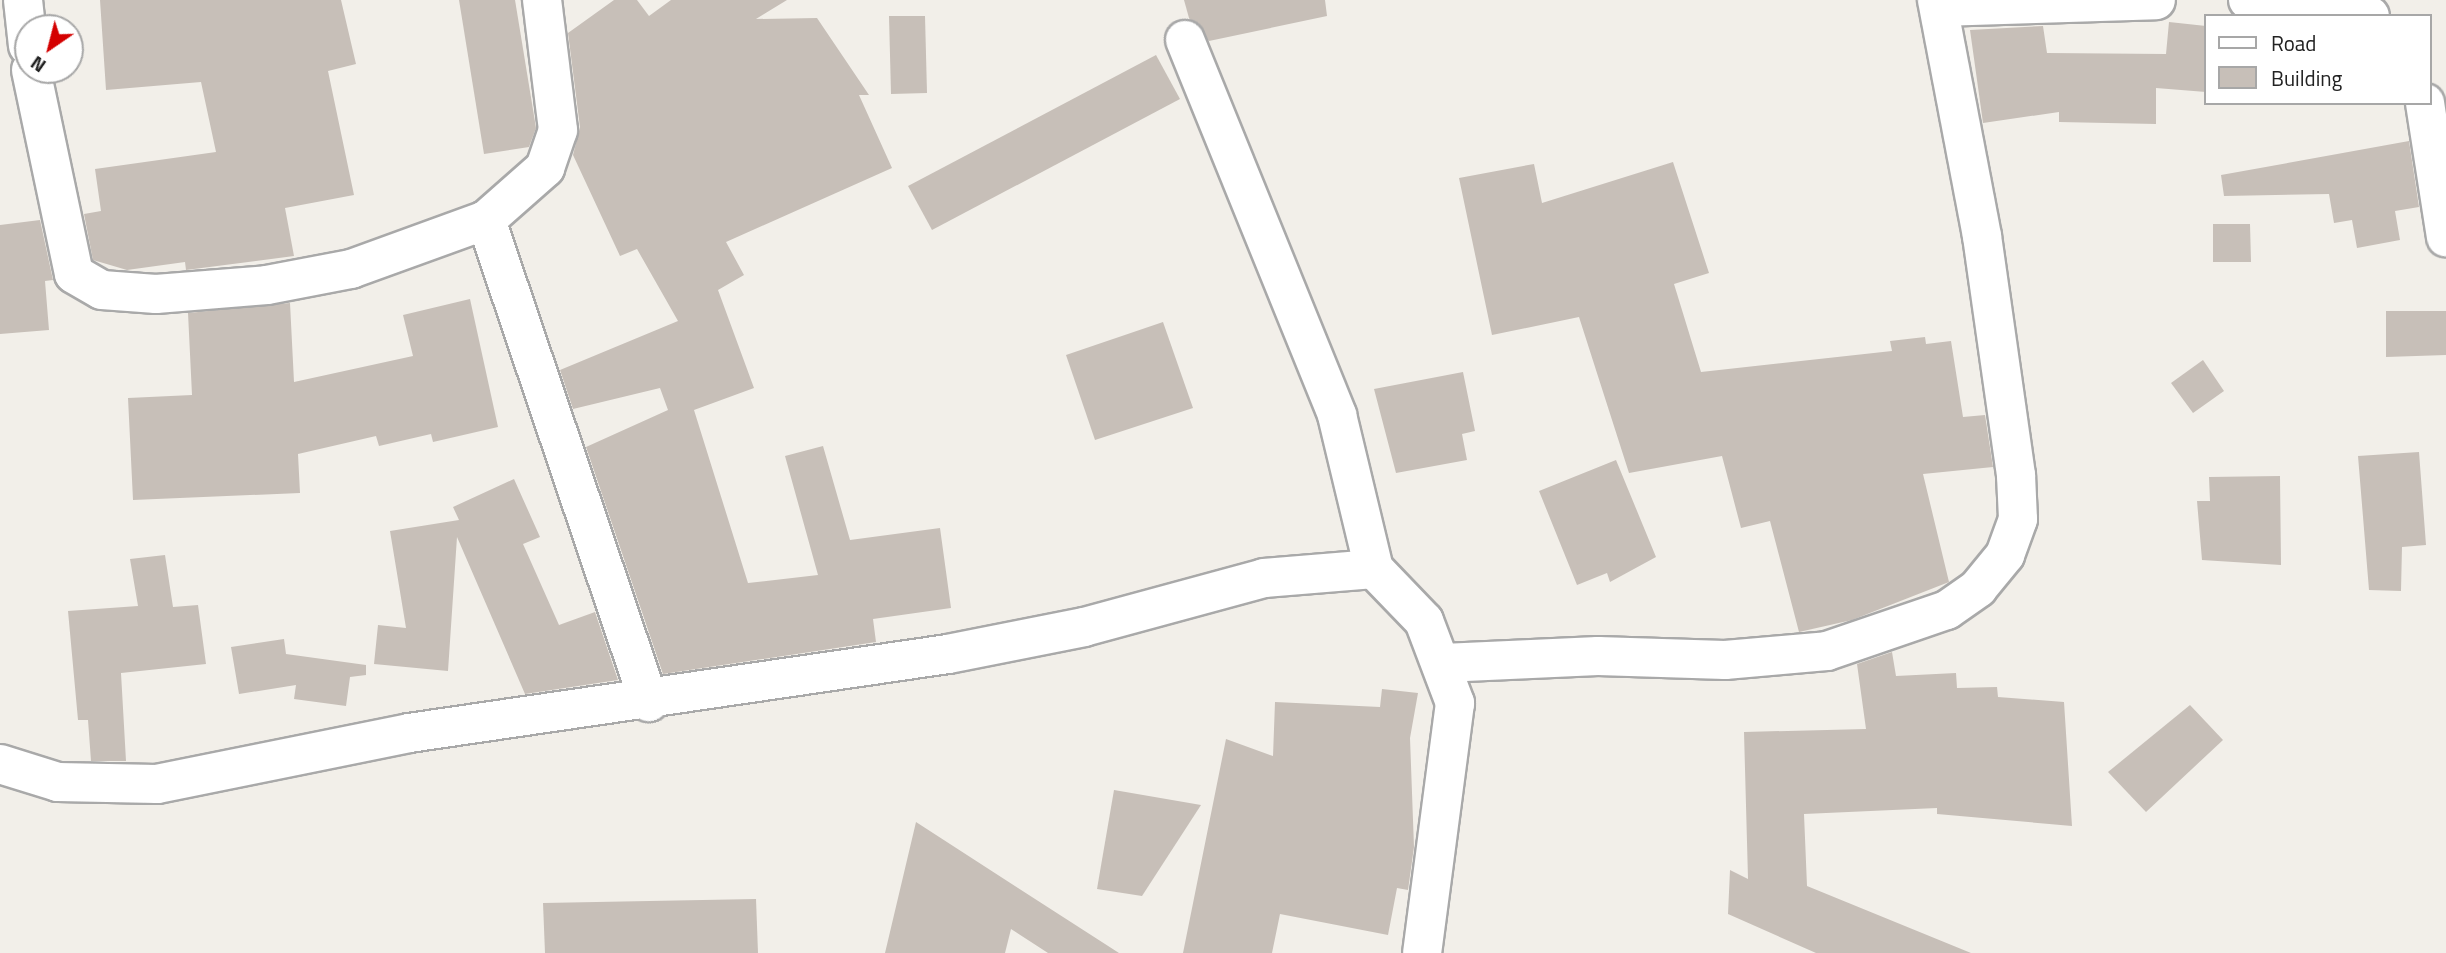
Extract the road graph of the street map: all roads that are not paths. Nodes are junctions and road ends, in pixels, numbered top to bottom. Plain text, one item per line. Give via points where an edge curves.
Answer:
1 (542, 0) edge
2 (2156, 0) edge
3 (2248, 0) edge
4 (1938, 3) edge
5 (2355, 14) edge
6 (1185, 40) dead end
7 (34, 84) edge
8 (2425, 105) edge
9 (486, 220) junction
10 (2446, 237) edge
11 (1374, 569) junction
12 (1443, 663) junction
13 (649, 702) junction
14 (0, 764) edge
15 (1422, 953) edge

1 - 9 street via 558,130 545,168
2 - 4 street
3 - 5 street
4 - 12 street via 1982,236 2016,475 2018,519 2005,555 1978,588 1947,610 1827,650 1725,660 1598,656
6 - 11 street via 1337,415
7 - 9 street via 74,274 102,290 156,294 267,285 351,269
8 - 10 street
9 - 13 street
11 - 12 street via 1424,621
11 - 13 street via 1264,578 1084,627
12 - 15 street via 1455,703
13 - 14 street via 409,733 157,784 58,782

